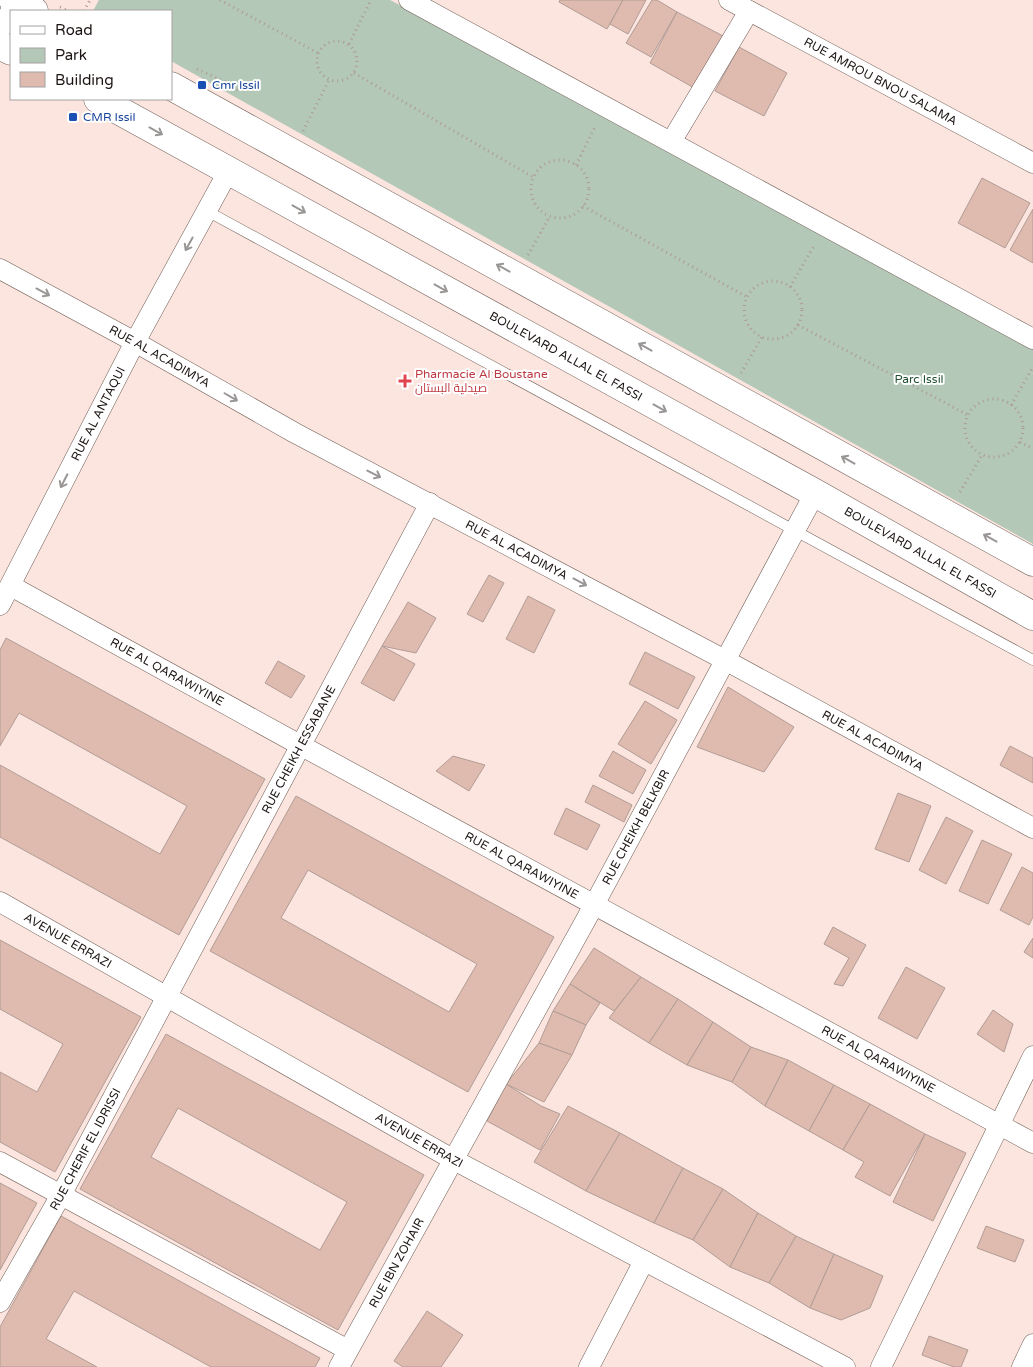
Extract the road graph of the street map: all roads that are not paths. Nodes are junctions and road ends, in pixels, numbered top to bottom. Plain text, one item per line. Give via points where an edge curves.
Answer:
1 (409, 0) edge
2 (729, 0) edge
3 (748, 11) junction
4 (10, 16) edge
5 (0, 30) edge
6 (172, 87) edge
7 (100, 100) edge
8 (671, 142) junction
9 (1033, 162) edge
10 (229, 170) junction
11 (207, 211) junction
12 (0, 270) edge
13 (1033, 338) edge
14 (135, 342) junction
15 (815, 493) junction
16 (430, 503) junction
17 (795, 531) junction
18 (1033, 562) edge
19 (11, 586) junction
20 (0, 605) edge
21 (1033, 616) edge
22 (725, 660) junction
23 (1033, 660) edge
24 (300, 745) junction
25 (1033, 828) edge
26 (0, 902) edge
27 (594, 905) junction
28 (167, 996) junction
29 (1033, 1056) edge
30 (1000, 1125) junction
31 (1033, 1143) edge
32 (454, 1160) junction
33 (0, 1162) edge
34 (61, 1195) junction
35 (644, 1261) junction
36 (0, 1302) edge
37 (1033, 1344) edge
38 (343, 1358) edge
39 (589, 1367) edge
40 (846, 1367) edge
41 (880, 1367) edge
42 (1022, 1367) edge

1 - 8 street
2 - 3 street, RUE AMROU BNOU SALAMA
3 - 8 street
3 - 9 street, RUE AMROU BNOU SALAMA
4 - 5 street
18 -> 6 main road
7 -> 10 main road, BOULEVARD ALLAL EL FASSI
8 - 13 street
10 - 11 street, RUE AL ANTAQUI
10 -> 15 main road, BOULEVARD ALLAL EL FASSI
11 -> 14 street, RUE AL ANTAQUI
11 - 17 lane
12 -> 14 street, RUE AL ACADIMYA
14 -> 16 street, RUE AL ACADIMYA via 295,433
14 -> 19 street, RUE AL ANTAQUI
15 - 17 street, RUE CHEIKH BELKBIR
15 - 21 main road, BOULEVARD ALLAL EL FASSI
16 -> 22 street, RUE AL ACADIMYA
16 - 24 street, RUE CHEIKH ESSABANE
17 - 22 street, RUE CHEIKH BELKBIR
17 - 23 lane
19 - 20 street, RUE AL ANTAQUI
19 - 24 street, RUE AL QARAWIYINE
22 - 25 street, RUE AL ACADIMYA
22 - 27 street, RUE CHEIKH BELKBIR
24 - 27 street, RUE AL QARAWIYINE
24 - 28 street, RUE CHEIKH ESSABANE
26 - 28 street, AVENUE ERRAZI
27 - 30 street, RUE AL QARAWIYINE
27 - 32 street, RUE CHEIKH BELKBIR
28 - 32 street, AVENUE ERRAZI
28 - 34 street, RUE CHERIF EL IDRISSI
29 - 30 street
30 - 31 street, RUE AL QARAWIYINE
30 - 41 street
32 - 35 street, AVENUE ERRAZI
32 - 38 street, RUE IBN ZOHAIR
33 - 34 street
34 - 36 street, RUE CHERIF EL IDRISSI
34 - 38 street
35 - 39 street
35 - 40 street, AVENUE ERRAZI
37 - 42 street

